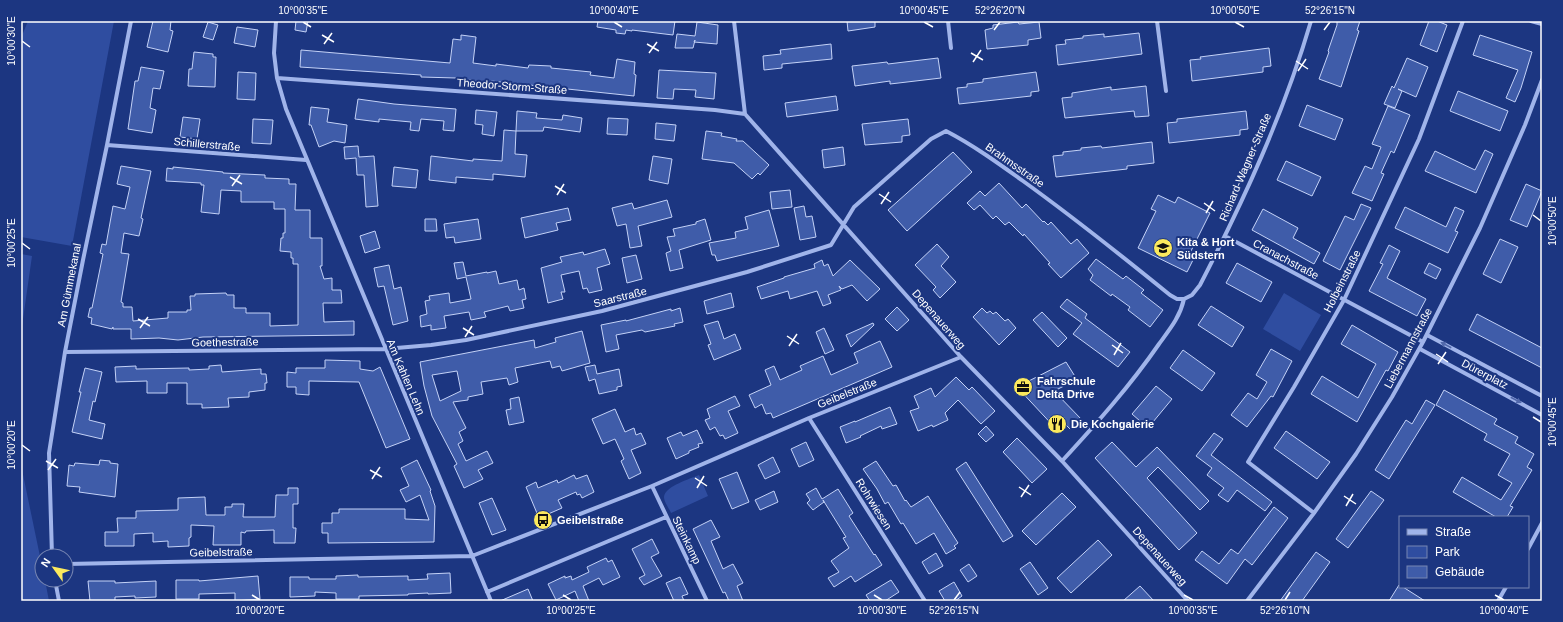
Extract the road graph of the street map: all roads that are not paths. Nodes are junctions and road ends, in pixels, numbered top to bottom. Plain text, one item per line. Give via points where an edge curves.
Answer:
1 (131, 21) edge
2 (276, 21) edge
3 (734, 21) edge
4 (948, 21) edge
5 (1157, 21) edge
6 (1311, 21) edge
7 (1463, 21) edge
8 (1531, 21) edge
9 (1542, 24) edge
10 (951, 48) dead end
11 (277, 78) junction
12 (1542, 80) edge
13 (1166, 91) dead end
14 (745, 114) junction
15 (107, 145) junction
16 (306, 160) junction
17 (844, 224) junction
18 (1225, 236) junction
19 (1184, 299) junction
20 (1344, 300) junction
21 (1427, 335) junction
22 (1424, 342) junction
23 (385, 349) junction
24 (1420, 349) junction
25 (65, 352) junction
26 (961, 357) junction
27 (1542, 396) edge
28 (1542, 415) edge
29 (809, 418) junction
30 (1062, 461) junction
31 (652, 486) junction
32 (1314, 513) junction
33 (666, 517) junction
34 (1542, 524) edge
35 (1529, 547) edge
36 (52, 548) edge
37 (472, 556) junction
38 (74, 564) edge
39 (57, 588) edge
40 (1505, 588) edge
41 (487, 592) junction
42 (59, 601) edge
43 (490, 601) edge
44 (707, 601) edge
45 (925, 601) edge
46 (1188, 601) edge
47 (1247, 601) edge
48 (1498, 601) edge

1 - 15 street, Am Gümmekanal
2 - 11 street, Am Kahlen Lehn via 274,53
3 - 14 street
4 - 10 street
5 - 13 street
6 - 18 street, Richard-Wagner-Straße via 1267,146
7 - 20 street, Holbeinstraße via 1419,140
8 - 9 street
11 - 14 street, Theodor-Storm-Straße
11 - 16 street, Am Kahlen Lehn
12 - 21 street, Liebermannstraße via 1480,228
14 - 17 street, Depenauerweg
15 - 16 street, Schillerstraße
15 - 25 street, Am Gümmekanal
16 - 23 street, Am Kahlen Lehn
17 - 19 street, Brahmsstraße via 854,207 931,139 946,131 1045,197 1170,295
17 - 23 street, Saarstraße via 831,245 660,296 466,340
17 - 26 street, Depenauerweg
18 - 19 street, Richard-Wagner-Straße via 1200,285
18 - 20 street, Cranachstraße
19 - 30 street, Richard-Wagner-Straße via 1181,312 1114,405
20 - 22 street, Cranachstraße
20 - 32 street, Holbeinstraße via 1248,462
21 - 22 street, Liebermannstraße
27 -> 21 street, Dürerplatz
22 - 24 street, Liebermannstraße
23 - 25 street, Goethestraße
23 - 37 street, Am Kahlen Lehn
24 -> 28 street, Dürerplatz
24 - 32 street, Liebermannstraße via 1356,454
25 - 36 street, Am Gümmekanal via 49,454
26 - 29 street, Geibelstraße
26 - 30 street, Depenauerweg
29 - 31 street, Geibelstraße
29 - 45 street, Rohrwiesen
30 - 46 street, Depenauerweg
31 - 33 street, Steinkamp
31 - 37 street, Geibelstraße
32 - 47 street, Liebermannstraße
33 - 41 street
33 - 44 street, Steinkamp
34 - 35 street
37 - 38 street, Geibelstraße
37 - 41 street, Am Kahlen Lehn
39 - 42 street
40 - 48 street
41 - 43 street, Am Kahlen Lehn

